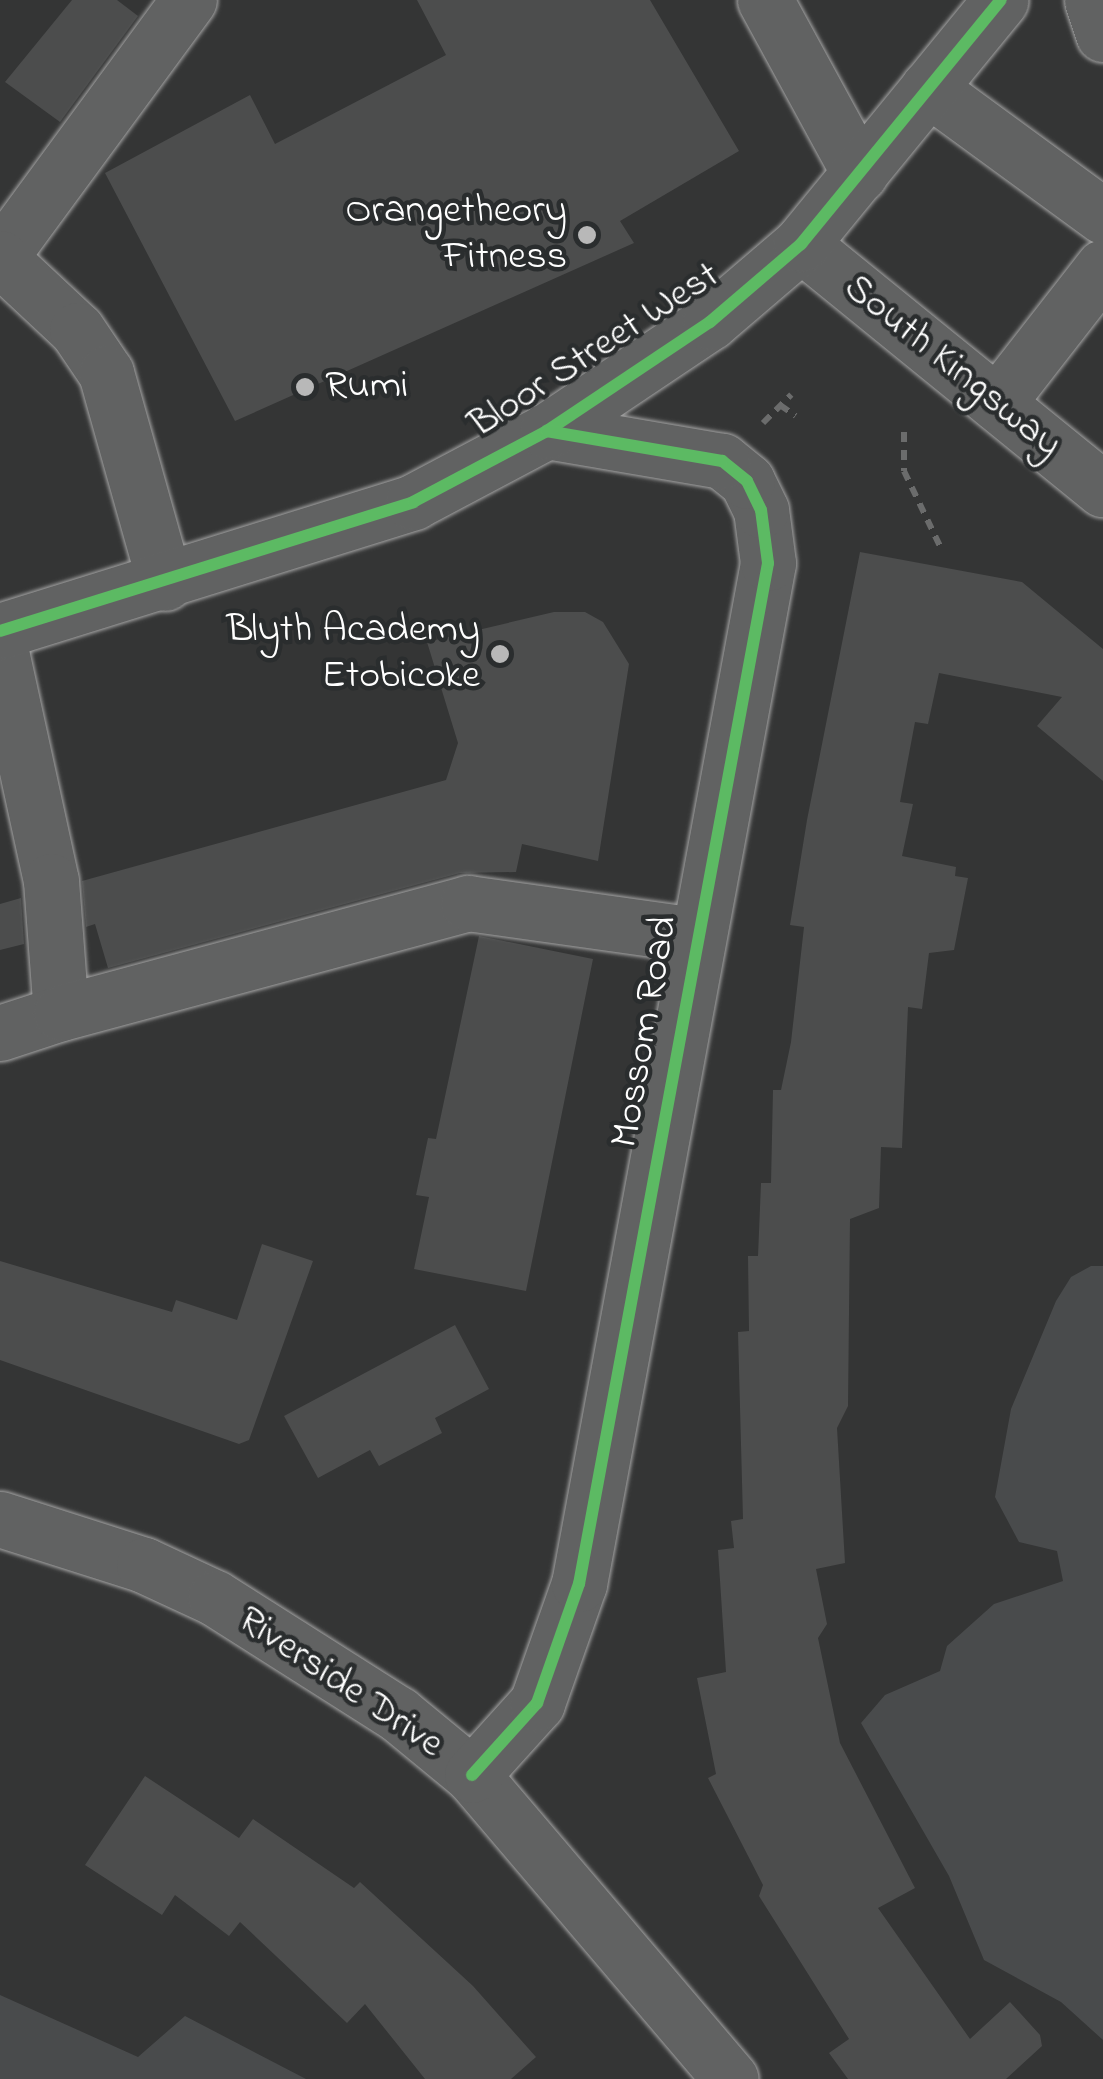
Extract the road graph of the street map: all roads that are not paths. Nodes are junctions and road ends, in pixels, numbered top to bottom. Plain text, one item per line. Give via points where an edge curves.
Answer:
1 (189, 0) edge
2 (765, 0) edge
3 (1001, 0) edge
4 (1092, 0) edge
5 (1103, 34) edge
6 (928, 88) junction
7 (860, 174) junction
8 (1103, 216) edge
9 (802, 244) junction
10 (0, 258) edge
11 (1103, 267) edge
12 (997, 403) junction
13 (547, 431) junction
14 (1103, 489) edge
15 (165, 583) junction
16 (0, 631) edge
17 (0, 646) edge
18 (696, 936) junction
19 (61, 1013) junction
20 (0, 1033) edge
21 (0, 1519) edge
22 (472, 1775) junction
23 (730, 2079) edge

1 - 10 street
2 - 7 street
3 - 6 street, Bloor Street West
4 - 5 street
6 - 7 street, Bloor Street West
6 - 8 street
7 - 9 street, Bloor Street West
9 - 12 street, South Kingsway
9 - 13 street, Bloor Street West via 710,322
10 - 15 street via 78,330 106,373
11 - 12 street
12 - 14 street, South Kingsway
13 - 15 street, Bloor Street West via 413,502
13 - 18 street, Mossom Road via 722,460 747,481 760,510 768,563
15 - 16 street, Bloor Street West
17 - 19 street via 51,881
18 - 19 street via 468,902
18 - 22 street, Mossom Road via 580,1584 537,1702
19 - 20 street
21 - 22 street, Riverside Drive via 144,1565 215,1598 398,1714
22 - 23 street, Riverside Drive

